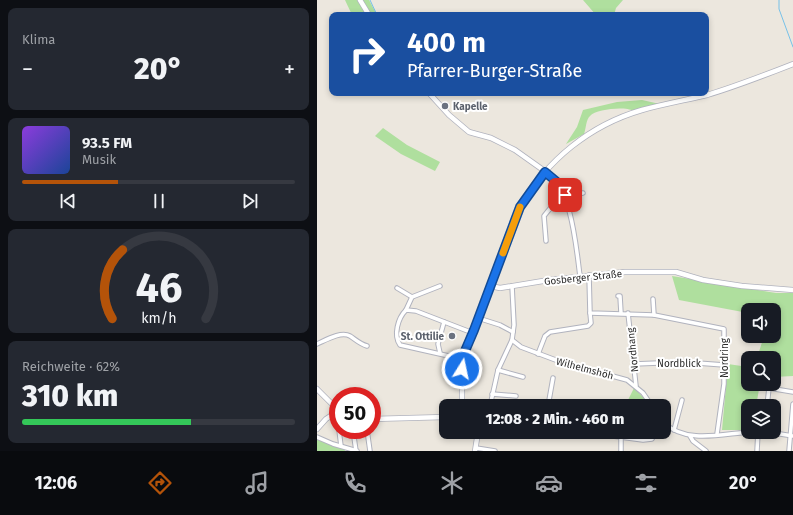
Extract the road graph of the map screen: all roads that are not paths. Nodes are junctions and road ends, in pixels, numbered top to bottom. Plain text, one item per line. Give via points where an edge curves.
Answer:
1 (360, 0) edge
2 (367, 12) edge
3 (793, 64) edge
4 (709, 94) edge
5 (432, 96) edge
6 (699, 96) edge
7 (544, 174) junction
8 (583, 193) dead end
9 (565, 196) junction
10 (546, 241) dead end
11 (580, 276) junction
12 (589, 276) junction
13 (440, 286) dead end
14 (490, 286) junction
15 (512, 286) junction
16 (397, 288) dead end
17 (793, 290) edge
18 (618, 296) dead end
19 (412, 297) junction
20 (653, 298) dead end
21 (406, 310) junction
22 (591, 313) junction
23 (621, 313) junction
24 (629, 313) junction
25 (654, 315) junction
26 (478, 318) junction
27 (444, 322) junction
28 (513, 332) junction
29 (473, 333) junction
30 (512, 340) junction
31 (317, 344) edge
32 (367, 346) dead end
33 (440, 353) junction
34 (538, 354) junction
35 (462, 359) junction
36 (634, 364) junction
37 (724, 365) junction
38 (498, 370) junction
39 (523, 377) dead end
40 (553, 378) dead end
41 (636, 386) junction
42 (317, 389) edge
43 (793, 392) edge
44 (492, 394) junction
45 (516, 396) dead end
46 (462, 399) edge
47 (491, 399) edge
48 (549, 399) edge
49 (646, 399) edge
50 (768, 399) edge
51 (682, 400) dead end
52 (329, 401) edge
53 (793, 404) edge
54 (329, 417) edge
55 (439, 417) edge
56 (381, 419) edge
57 (671, 428) edge
58 (317, 429) edge
59 (674, 430) junction
60 (741, 432) edge
61 (717, 434) junction
62 (781, 434) edge
63 (690, 436) junction
64 (791, 436) edge
65 (317, 437) edge
66 (340, 439) edge
67 (354, 439) edge
68 (368, 439) edge
69 (477, 439) edge
70 (621, 439) edge
71 (758, 439) edge
72 (341, 446) junction
73 (475, 449) edge
74 (356, 451) edge
75 (370, 451) edge
76 (495, 451) edge
77 (621, 451) edge
78 (706, 451) edge
79 (757, 451) edge
80 (789, 451) edge

1 - 2 street
3 - 4 street
5 - 7 street via 469,132 491,138 515,150
6 - 7 street via 643,110 606,124 567,149
7 - 9 street via 557,182
7 - 14 street via 520,207
8 - 9 street
9 - 10 street via 543,216
9 - 11 street
11 - 12 street, Gosberger Straße
11 - 15 street, Gosberger Straße
12 - 17 street, Gosberger Straße via 625,272 676,272 703,280
12 - 22 street
13 - 19 street
14 - 15 street, Gosberger Straße
14 - 26 street
15 - 28 street
16 - 19 street
18 - 23 street
19 - 21 street
20 - 25 street
21 - 27 street
21 - 33 street via 398,323 397,340 400,345
22 - 23 street, Nordring
22 - 34 street via 591,323 588,326 550,332 545,336
23 - 24 street, Nordring
24 - 25 street, Nordring
24 - 36 street, Nordhang
25 - 37 street, Nordring via 724,329
26 - 28 street
26 - 29 street
27 - 29 street
27 - 33 street via 438,344
28 - 30 street
29 - 35 street
30 - 34 street, Wilhelmshöh
30 - 38 street
31 - 32 street via 343,334
33 - 35 street
34 - 41 street, Wilhelmshöh via 613,375
35 - 46 street
36 - 37 street, Nordblick via 684,362
36 - 41 street, Nordhang
37 - 61 street, Nordring
38 - 39 street
38 - 44 street
40 - 48 street
41 - 49 street, Wilhelmshöh
42 - 52 street
43 - 50 street via 769,388
44 - 45 street
44 - 47 street
51 - 59 street
53 - 64 street
54 - 58 street
55 - 56 street
57 - 59 street
59 - 63 street
60 - 61 street
61 - 63 street
62 - 64 street
63 - 78 street
64 - 80 street
65 - 72 street
66 - 72 street
67 - 74 street
68 - 75 street
69 - 73 street
70 - 77 street
71 - 79 street
72 - 74 street
73 - 76 street

